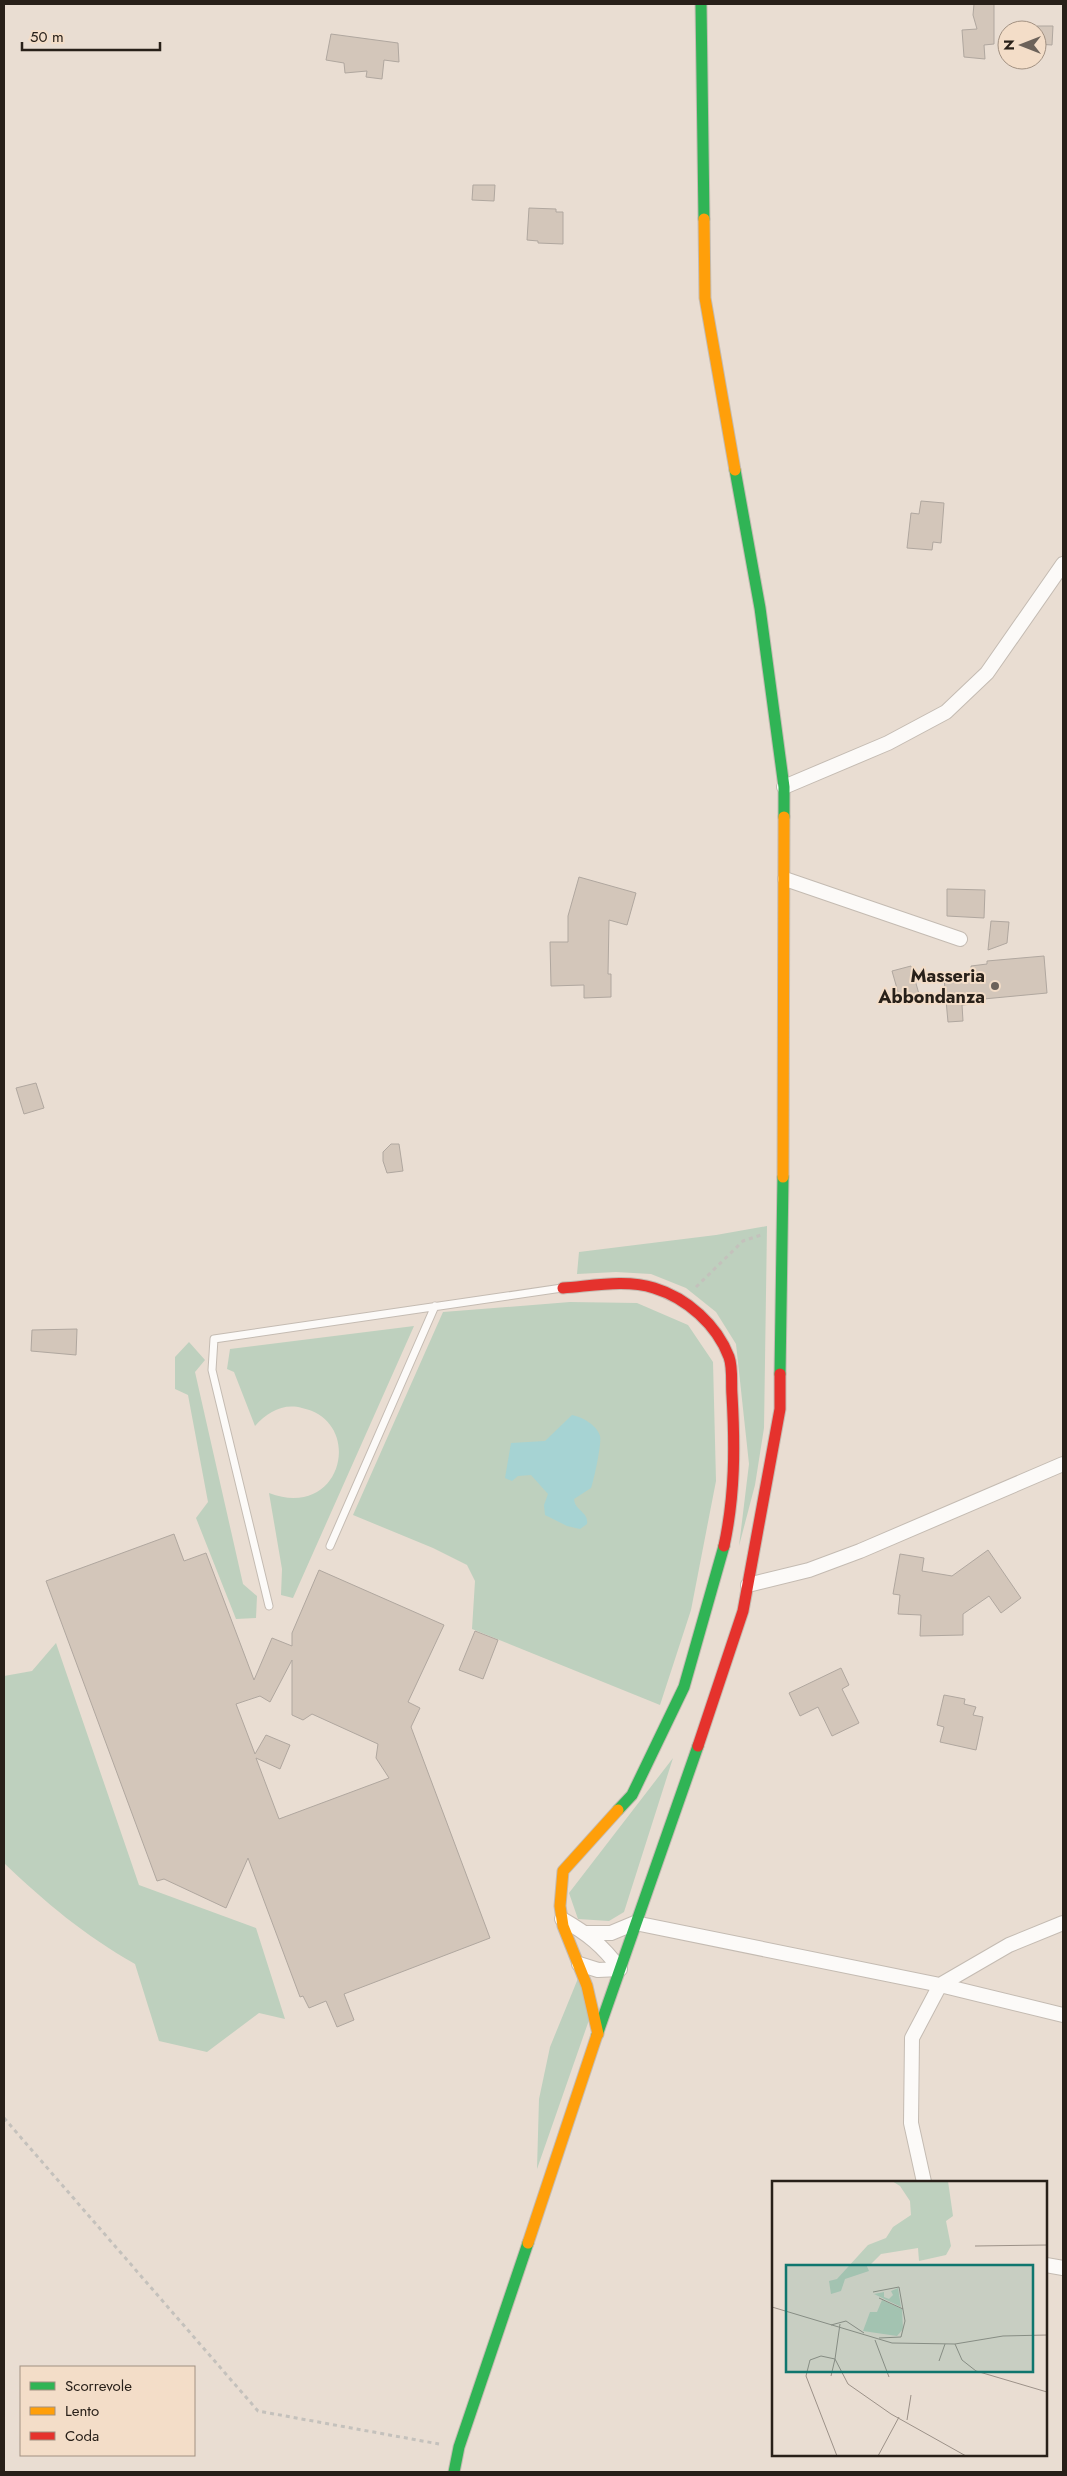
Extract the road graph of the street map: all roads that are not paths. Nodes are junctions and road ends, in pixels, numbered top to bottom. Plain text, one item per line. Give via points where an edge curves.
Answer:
1 (701, 4) edge
2 (1063, 564) edge
3 (784, 787) junction
4 (785, 879) junction
5 (960, 939) dead end
6 (562, 1288) joint
7 (435, 1306) junction
8 (1063, 1464) edge
9 (330, 1546) dead end
10 (748, 1585) junction
11 (269, 1606) dead end
12 (563, 1922) junction
13 (635, 1923) junction
14 (1063, 1923) edge
15 (587, 1933) junction
16 (579, 1964) junction
17 (620, 1969) junction
18 (940, 1985) junction
19 (1063, 2015) edge
20 (598, 2034) junction
21 (924, 2181) edge
22 (1047, 2265) edge
23 (1063, 2268) edge
24 (454, 2472) edge

1 - 3 main road via 705,298 760,608
2 - 3 street via 987,673 946,712 888,743
3 - 4 main road
4 - 5 street
4 - 10 main road via 780,1410
6 - 7 lane
6 - 12 main road via 633,1284 654,1288 683,1301 714,1328 730,1359 736,1451 731,1512 719,1568 684,1687 632,1795 562,1871 560,1906
7 - 9 lane
7 - 11 lane via 214,1340 212,1370
8 - 10 street via 860,1551 809,1570
10 - 13 main road via 714,1702
12 - 15 street
12 - 16 main road
13 - 15 street via 610,1933
13 - 17 main road
13 - 18 street
14 - 18 street via 1009,1945
15 - 17 street via 604,1947
16 - 17 street via 598,1970
16 - 20 main road
17 - 20 main road
18 - 19 street
18 - 21 street via 912,2038 912,2122
20 - 24 main road via 459,2447
22 - 23 street

